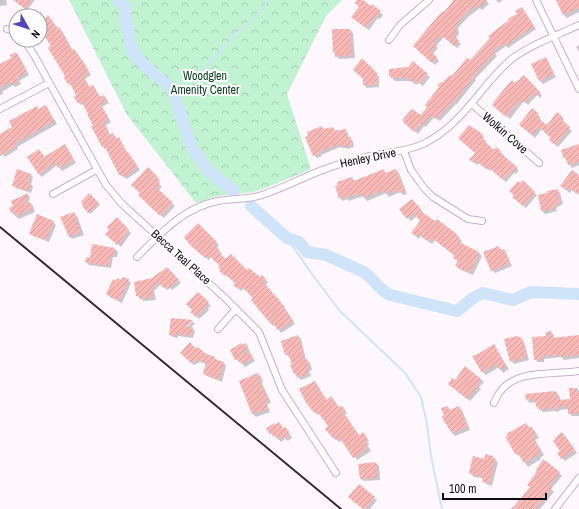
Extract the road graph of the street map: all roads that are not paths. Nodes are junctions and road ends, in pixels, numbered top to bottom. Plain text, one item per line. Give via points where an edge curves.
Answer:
1 (429, 0) edge
2 (536, 0) edge
3 (579, 25) edge
4 (554, 37) junction
5 (390, 40) dead end
6 (29, 48) edge
7 (49, 83) junction
8 (579, 89) edge
9 (472, 104) junction
10 (0, 109) edge
11 (404, 151) junction
12 (539, 163) dead end
13 (96, 170) junction
14 (53, 194) dead end
15 (482, 221) dead end
16 (158, 236) junction
17 (137, 257) dead end
18 (236, 309) junction
19 (218, 329) dead end
20 (579, 371) edge
21 (494, 403) dead end
22 (336, 473) dead end
23 (579, 478) edge
24 (555, 509) edge

1 - 5 street via 400,26
2 - 4 street
3 - 4 street, Henley Drive
4 - 8 street
4 - 9 street, Henley Drive via 518,55 508,63
6 - 7 street, Becca Teal Place
7 - 10 street
7 - 13 street, Becca Teal Place
9 - 11 street, Henley Drive via 447,130
9 - 12 street, Wolkin Cove
11 - 15 street via 411,170 433,197 468,219
11 - 16 street, Henley Drive via 336,165 261,196 199,206 183,215
13 - 14 street
13 - 16 street, Becca Teal Place via 122,204
16 - 17 street, Henley Drive
16 - 18 street, Becca Teal Place
18 - 19 street
18 - 22 street, Becca Teal Place via 259,332 282,390
20 - 21 street via 523,376 506,386
23 - 24 street

